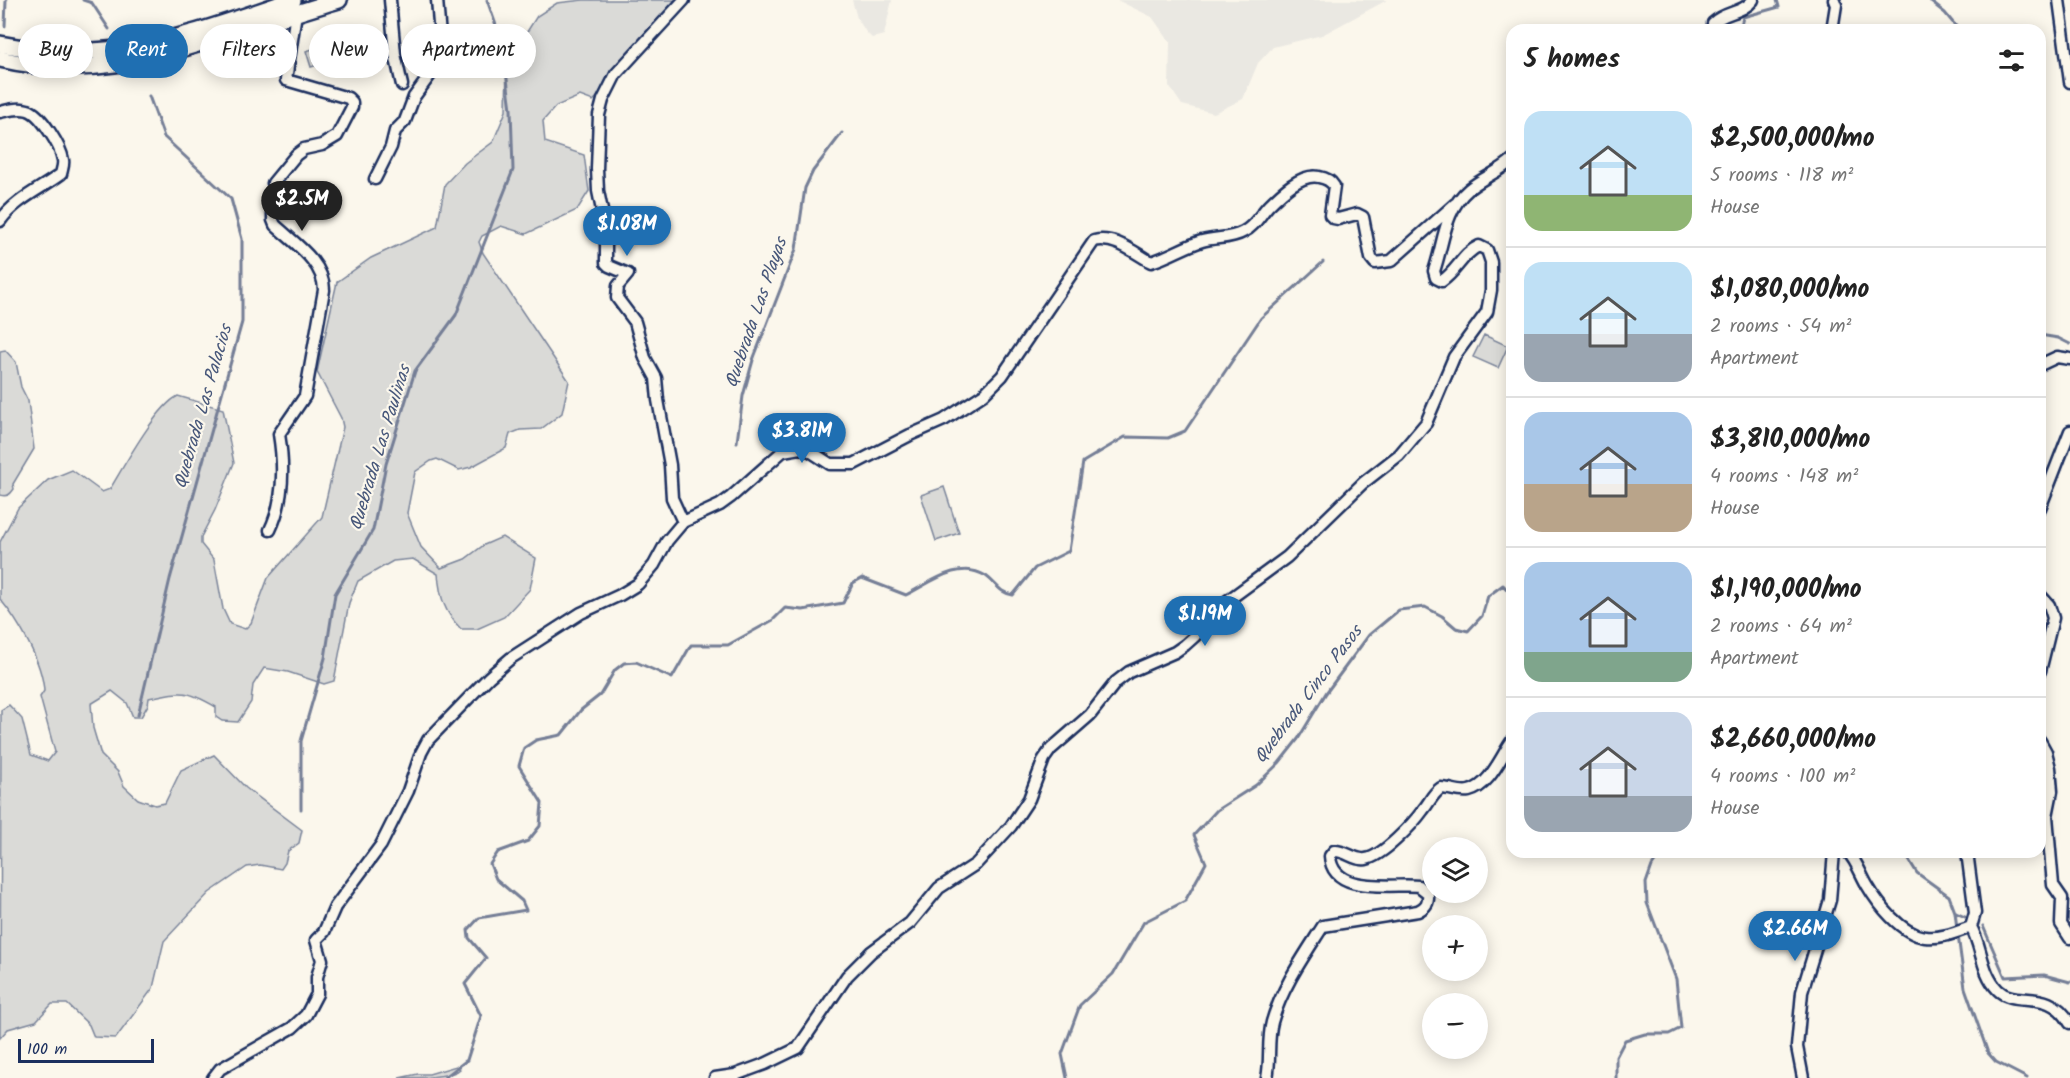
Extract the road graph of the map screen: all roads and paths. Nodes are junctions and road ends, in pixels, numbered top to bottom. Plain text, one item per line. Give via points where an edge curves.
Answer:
1 (339, 0) edge
2 (437, 0) edge
3 (684, 0) edge
4 (1753, 0) edge
5 (1834, 0) edge
6 (2059, 0) edge
7 (388, 1) edge
8 (295, 7) edge
9 (1713, 24) edge
10 (1833, 24) edge
11 (0, 44) edge
12 (0, 59) edge
13 (2070, 82) edge
14 (402, 86) dead end
15 (0, 112) edge
16 (1506, 165) edge
17 (375, 179) dead end
18 (1455, 204) junction
19 (0, 221) edge
20 (2070, 359) edge
21 (2046, 362) edge
22 (2070, 431) edge
23 (2046, 493) edge
24 (683, 522) junction
25 (270, 530) dead end
26 (2046, 602) edge
27 (2046, 647) edge
28 (1506, 751) edge
29 (2046, 752) edge
30 (1834, 858) edge
31 (1853, 858) edge
32 (1968, 858) edge
33 (1971, 927) junction
34 (2070, 938) edge
35 (2070, 1023) edge
36 (213, 1078) edge
37 (715, 1078) edge
38 (1267, 1078) edge
39 (1803, 1078) edge

1 - 8 highway
2 - 17 street via 440,36 434,71 395,131 392,147
3 - 24 street via 616,74 599,115 597,169 606,230 606,263 628,274 618,286 618,297 635,322 645,358 656,378 672,498
4 - 9 street via 1744,9 1729,12
5 - 10 street
6 - 13 street
7 - 14 street
8 - 11 highway via 124,48 73,52
8 - 12 highway via 126,64 70,68
8 - 25 street via 286,81 348,98 352,108 337,136 304,149 273,183 275,189 297,193 302,198 273,213 273,220 318,267 324,290 305,396 279,434 280,502
15 - 19 street via 30,110 52,135 63,160 61,174 19,200
16 - 18 street via 1468,189
18 - 24 street via 1391,261 1381,264 1371,258 1363,217 1357,214 1333,218 1330,214 1334,186 1316,176 1303,178 1288,189 1241,234 1200,241 1160,260 1151,262 1111,241 1094,241 1002,376 984,394 944,420 855,464 830,464 800,448 783,451 720,505
18 - 37 street via 1445,228 1434,272 1436,278 1442,281 1452,274 1479,246 1487,250 1491,262 1491,290 1487,312 1454,357 1426,423 1416,436 1302,544 1223,604 1185,645 1116,682 1090,715 1044,759 1029,799 989,852 939,888 910,923 847,976 798,1048 765,1064
20 - 21 street via 2057,357
22 - 23 street
24 - 36 street via 638,585 587,610 511,658 438,728 421,753 408,791 381,845 316,940 322,960 317,994 306,1015 220,1069
26 - 27 street via 2053,618
28 - 38 street via 1478,787 1469,791 1441,788 1415,819 1374,856 1359,859 1341,851 1330,856 1333,867 1346,879 1370,886 1419,886 1428,893 1428,901 1418,911 1323,926 1286,987 1275,1014
29 - 34 street via 2052,790 2047,816 2053,885 2062,898 2061,924
30 - 39 street via 1830,900 1802,992 1797,1047
31 - 33 street via 1880,907 1908,929 1923,937 1953,934
32 - 33 street via 1975,913
33 - 35 street via 1999,991 2058,1008

